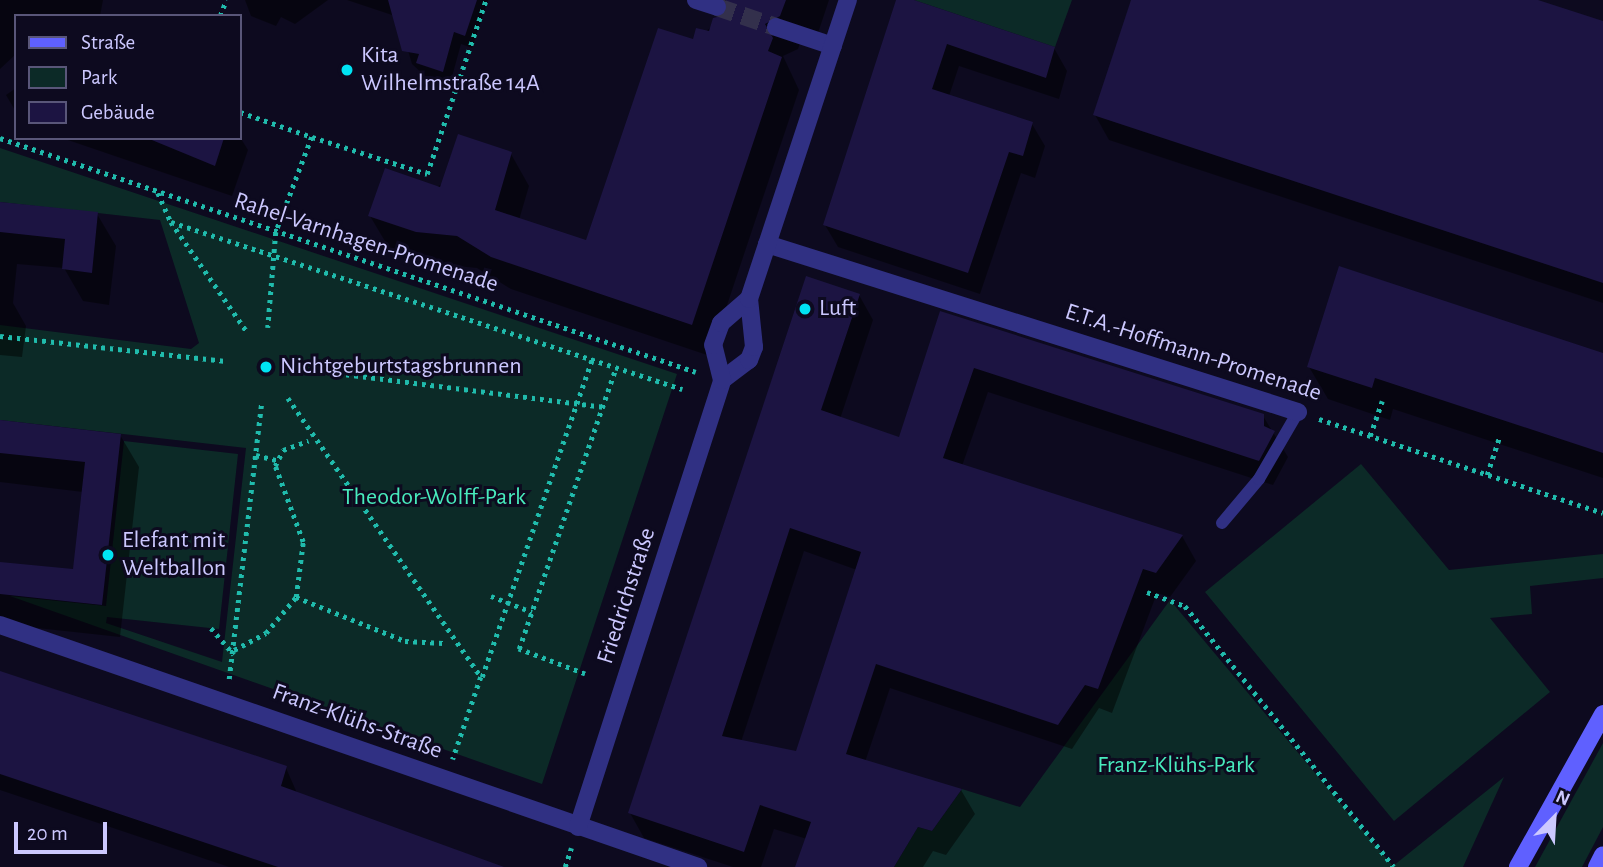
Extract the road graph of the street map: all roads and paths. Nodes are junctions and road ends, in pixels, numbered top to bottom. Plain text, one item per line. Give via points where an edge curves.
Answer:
1 (486, 0) edge
2 (696, 0) edge
3 (848, 0) edge
4 (717, 7) dead end
5 (776, 27) tunnel mouth
6 (833, 46) junction
7 (242, 113) edge
8 (312, 137) junction
9 (0, 138) edge
10 (158, 192) junction
11 (171, 222) junction
12 (276, 232) junction
13 (767, 244) junction
14 (274, 254) junction
15 (749, 299) junction
16 (268, 328) dead end
17 (248, 332) dead end
18 (0, 336) edge
19 (592, 359) junction
20 (226, 361) dead end
21 (616, 367) junction
22 (304, 369) dead end
23 (722, 380) junction
24 (682, 389) dead end
25 (288, 398) dead end
26 (1381, 401) dead end
27 (577, 402) junction
28 (261, 405) dead end
29 (603, 407) junction
30 (1298, 412) junction
31 (1370, 436) junction
32 (1499, 438) dead end
33 (308, 441) dead end
34 (256, 455) junction
35 (276, 460) junction
36 (1487, 475) junction
37 (1603, 513) edge
38 (1222, 523) dead end
39 (1147, 592) dead end
40 (491, 596) dead end
41 (296, 597) junction
42 (509, 603) junction
43 (532, 612) junction
44 (0, 625) edge
45 (211, 628) dead end
46 (443, 643) dead end
47 (234, 652) junction
48 (585, 674) dead end
49 (481, 677) junction
50 (223, 700) junction
51 (1603, 714) edge
52 (446, 779) junction
53 (578, 827) junction
54 (1603, 855) edge
55 (698, 867) edge
56 (1394, 867) edge
57 (1518, 867) edge
58 (1597, 867) edge

1 - 8 path via 427,174
2 - 4 street
3 - 6 street
5 - 6 street
6 - 13 street
7 - 8 path
8 - 12 path
9 - 10 path, Rahel-Varnhagen-Promenade
10 - 11 path
10 - 12 path, Rahel-Varnhagen-Promenade
11 - 14 path
11 - 17 path
12 - 14 path
12 - 23 path, Rahel-Varnhagen-Promenade
13 - 15 street
13 - 30 street, E.T.A.-Hoffmann-Promenade
14 - 16 path
14 - 19 path
15 - 23 street via 754,347 749,360
15 - 23 street via 720,323 713,345
18 - 20 path
19 - 21 path
19 - 27 path
21 - 24 path
21 - 29 path
22 - 27 path
23 - 53 street, Friedrichstraße
25 - 49 path
26 - 31 path
27 - 29 path
27 - 42 path
28 - 34 path
29 - 43 path
30 - 31 path, E.T.A.-Hoffmann-Promenade
30 - 38 lane via 1259,479
31 - 36 path, E.T.A.-Hoffmann-Promenade
32 - 36 path
33 - 35 path via 293,444
34 - 35 path
34 - 47 path
35 - 41 path via 303,542
36 - 37 path, E.T.A.-Hoffmann-Promenade
39 - 56 path via 1185,606
40 - 42 path
41 - 46 path via 405,641
41 - 47 path via 266,633
42 - 43 path
42 - 49 path
43 - 48 path via 519,649
44 - 50 street, Franz-Klühs-Straße
45 - 47 path
47 - 50 path
49 - 52 path
50 - 52 street, Franz-Klühs-Straße
51 - 57 main road
52 - 53 street, Franz-Klühs-Straße
53 - 55 street, Franz-Klühs-Straße
54 - 58 main road

